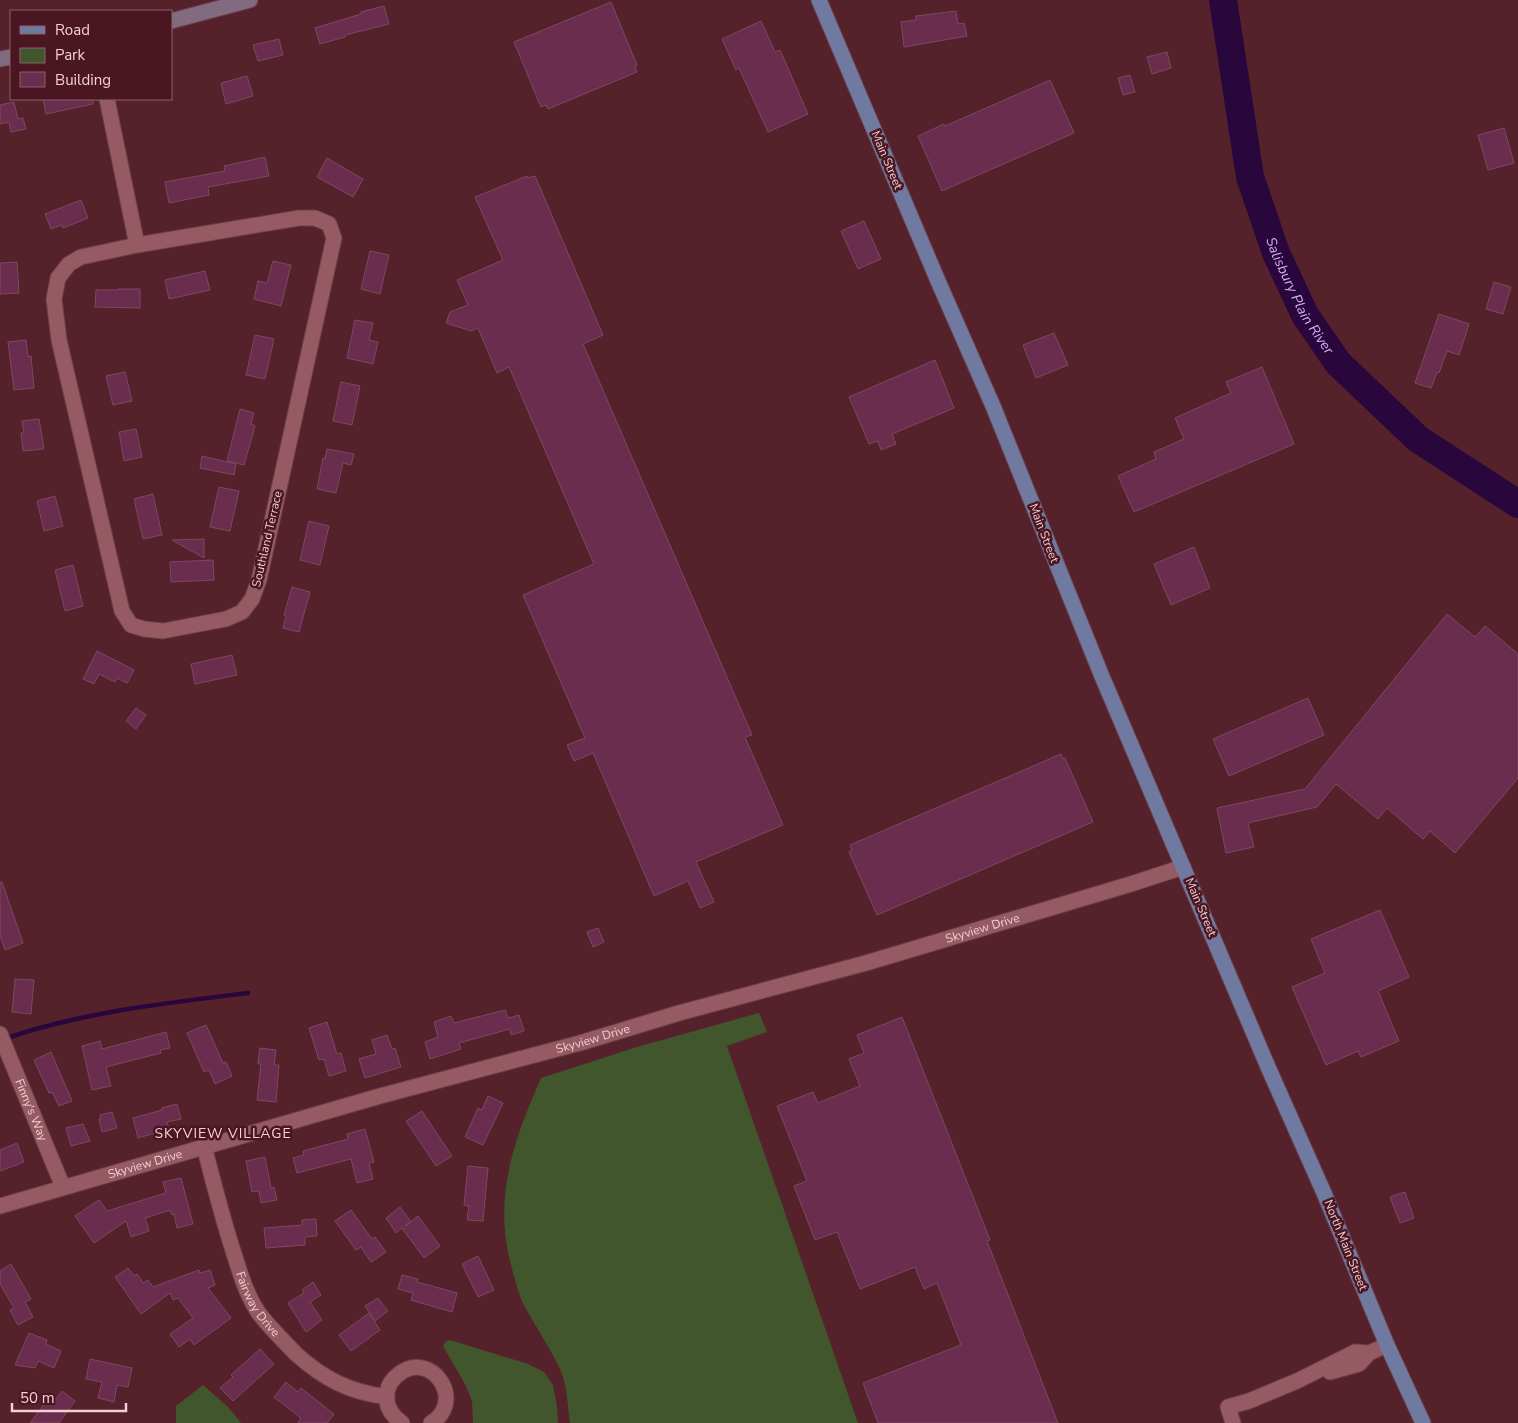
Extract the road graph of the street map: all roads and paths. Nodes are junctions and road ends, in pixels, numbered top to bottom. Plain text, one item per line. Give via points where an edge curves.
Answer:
1 (250, 0) edge
2 (819, 0) edge
3 (172, 21) edge
4 (107, 100) edge
5 (137, 245) junction
6 (1183, 867) junction
7 (0, 1034) edge
8 (1268, 1067) joint
9 (204, 1146) junction
10 (63, 1187) junction
11 (0, 1206) edge
12 (1386, 1345) junction
13 (387, 1397) junction
14 (402, 1423) edge
15 (431, 1423) edge
16 (1233, 1423) edge
17 (1423, 1423) edge

1 - 3 main road
2 - 6 main road, Main Street via 990,398 1087,641
4 - 5 street
5 - 5 street, Southland Terrace via 299,218 316,218 329,224 334,238 252,600 242,612 226,619 163,631 131,625 122,611 59,340 54,300 58,278 69,264 81,257
6 - 8 main road, Main Street
6 - 9 street, Skyview Drive via 866,962
7 - 10 street, Finny's Way
8 - 12 main road, North Main Street
9 - 10 street, Skyview Drive
9 - 13 street, Fairway Drive via 232,1249 257,1311 302,1359 328,1379 366,1394
10 - 11 street, Skyview Drive
12 - 16 street via 1369,1353 1355,1352 1297,1381 1228,1407
12 - 17 main road, North Main Street
13 - 14 street via 393,1415
13 - 15 street via 393,1379 402,1371 414,1368 432,1372 441,1381 446,1399 442,1411

